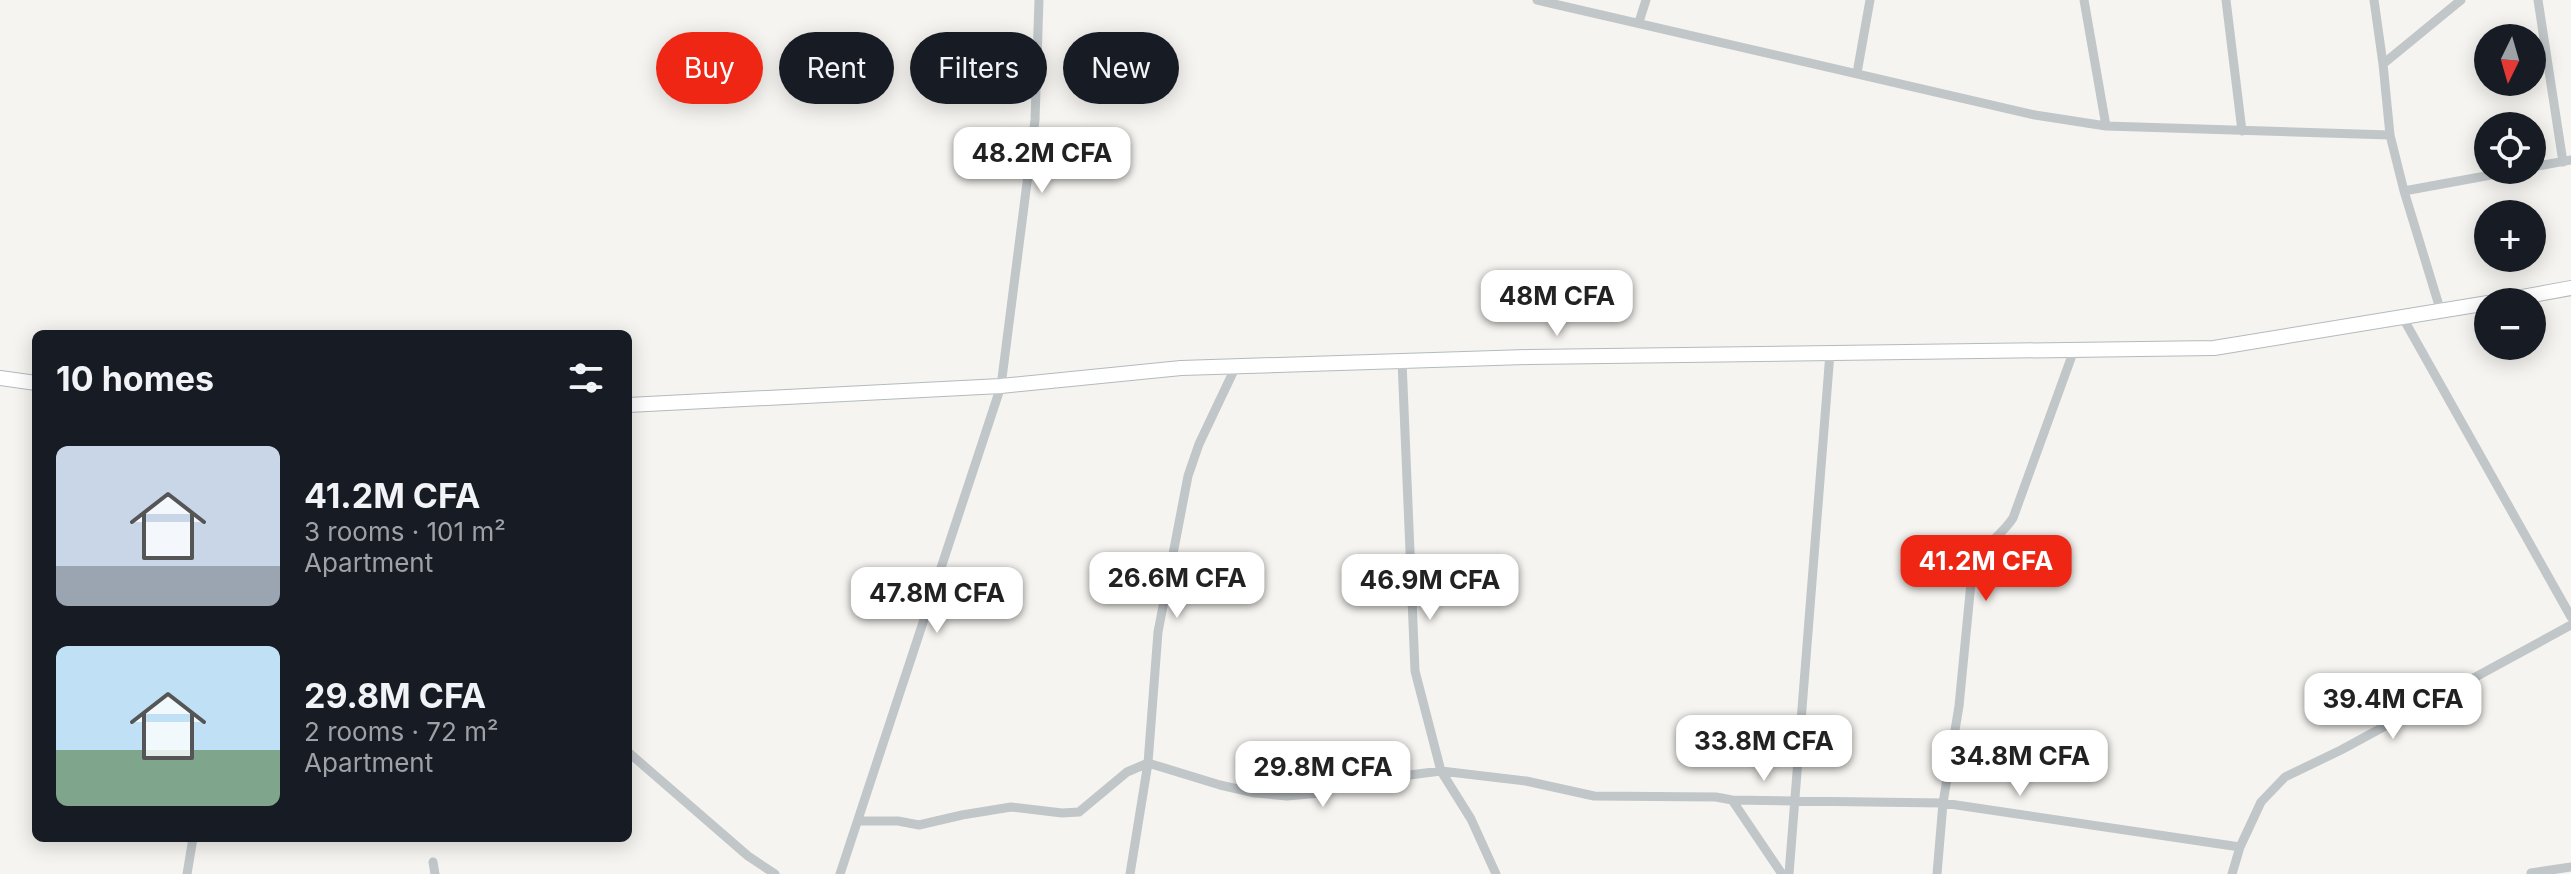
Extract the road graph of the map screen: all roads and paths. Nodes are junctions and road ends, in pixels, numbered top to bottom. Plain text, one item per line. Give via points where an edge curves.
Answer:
1 (1039, 0) edge
2 (1537, 0) edge
3 (1646, 0) edge
4 (1870, 0) edge
5 (2084, 0) edge
6 (2226, 0) edge
7 (2374, 0) edge
8 (2461, 0) edge
9 (2538, 0) edge
10 (1639, 22) junction
11 (2383, 64) junction
12 (1857, 73) junction
13 (2106, 126) junction
14 (2242, 131) junction
15 (2390, 135) junction
16 (2567, 161) edge
17 (2546, 165) edge
18 (2474, 178) edge
19 (2404, 191) junction
20 (2571, 288) edge
21 (2546, 293) edge
22 (2474, 306) edge
23 (2441, 312) junction
24 (2403, 318) junction
25 (2074, 350) junction
26 (1830, 353) junction
27 (1402, 361) junction
28 (1236, 366) junction
29 (0, 378) edge
30 (32, 382) edge
31 (1001, 386) junction
32 (632, 405) edge
33 (2571, 617) edge
34 (2571, 625) edge
35 (632, 755) edge
36 (1148, 763) junction
37 (1441, 771) junction
38 (1732, 800) junction
39 (1796, 800) junction
40 (1943, 803) junction
41 (858, 821) junction
42 (192, 842) edge
43 (2240, 847) junction
44 (433, 862) dead end
45 (2571, 867) edge
46 (2531, 873) edge
47 (187, 874) edge
48 (435, 874) edge
49 (775, 874) edge
50 (840, 874) edge
51 (1130, 874) edge
52 (1496, 874) edge
53 (1782, 874) edge
54 (1789, 874) edge
55 (1937, 874) edge
56 (2232, 874) edge

1 - 31 street via 1035,120
2 - 10 street
3 - 10 street
4 - 12 street
5 - 13 street
6 - 14 street
7 - 11 street
8 - 11 street
9 - 16 street
10 - 12 street
11 - 15 street
12 - 13 street via 2035,115
13 - 14 street
14 - 15 street
15 - 19 street
16 - 17 street
18 - 19 street
19 - 23 street
20 - 21 street
22 - 23 street
23 - 24 street
24 - 25 street via 2214,348
24 - 33 street
25 - 26 street
25 - 40 street via 2013,518 1973,562
26 - 27 street
26 - 39 street
27 - 28 street
27 - 37 street via 1415,671
28 - 31 street
28 - 36 street via 1188,476 1158,632
29 - 30 street
31 - 32 street
31 - 41 street
34 - 43 street via 2285,777 2261,802
35 - 49 street
36 - 37 street via 1232,788 1287,796
36 - 41 street via 1127,772 1079,812 1011,807 919,825
36 - 51 street
37 - 38 street via 1594,796
37 - 52 street
38 - 39 street
38 - 53 street
39 - 40 street
39 - 54 street
40 - 43 street
40 - 55 street
41 - 50 street
42 - 47 street
43 - 56 street
44 - 48 street
45 - 46 street

